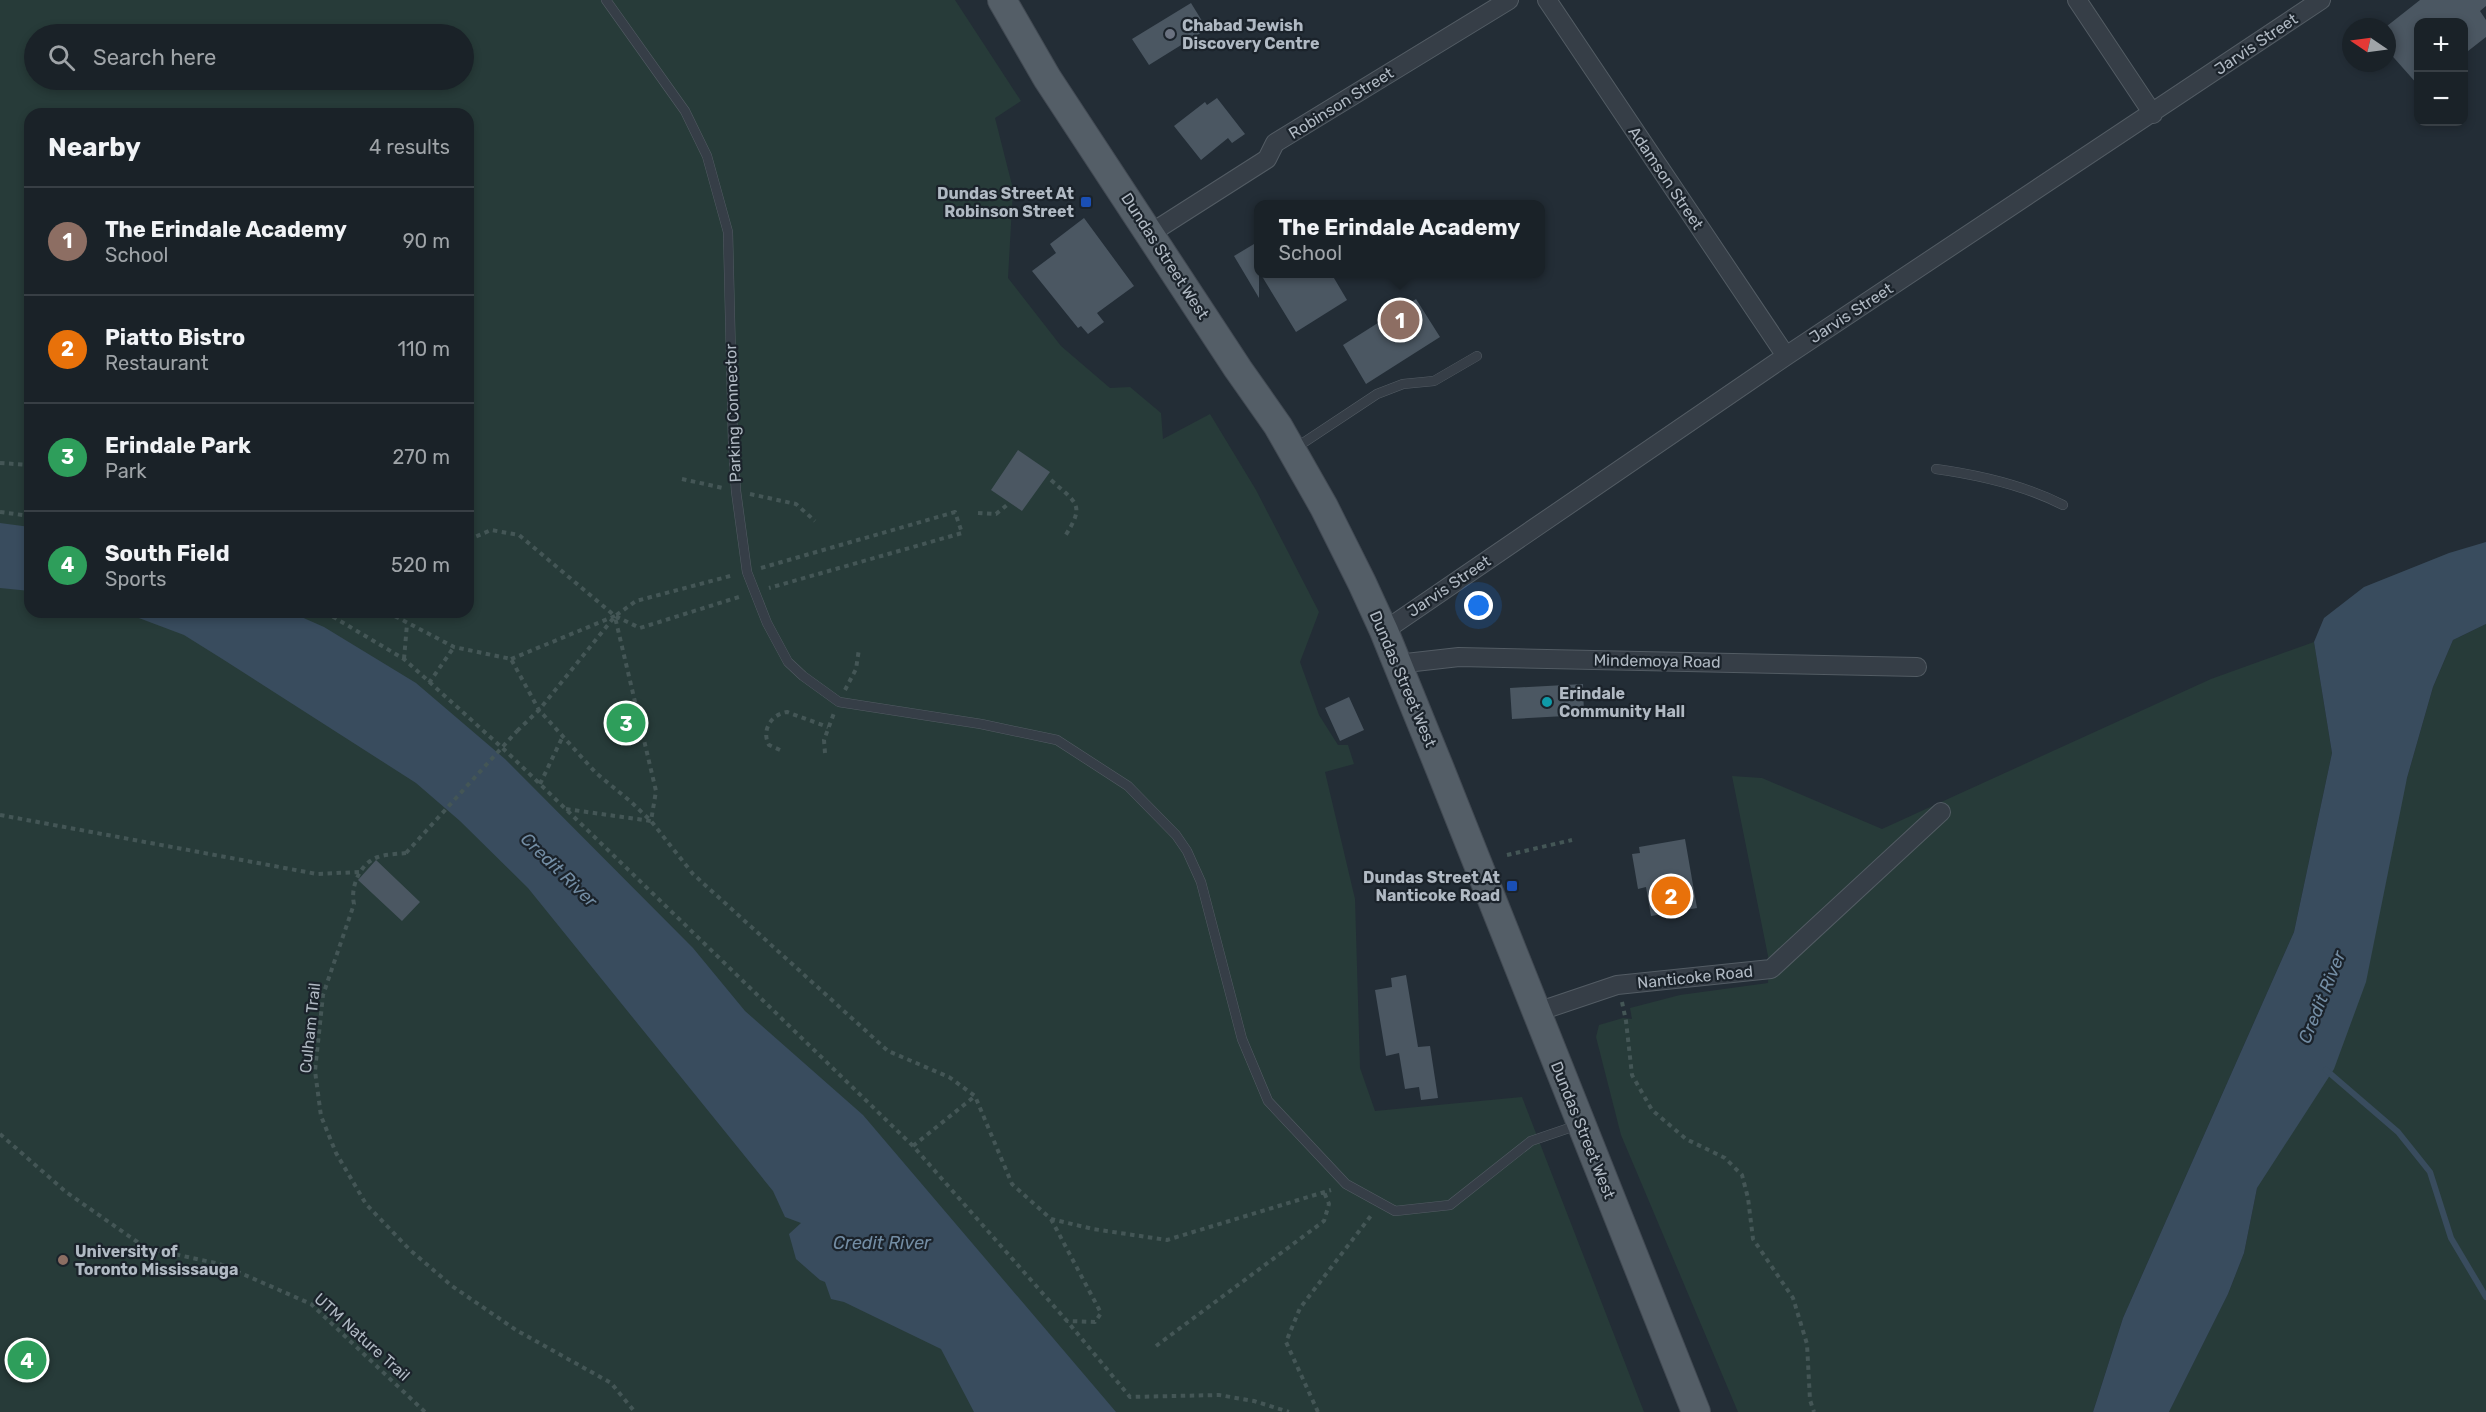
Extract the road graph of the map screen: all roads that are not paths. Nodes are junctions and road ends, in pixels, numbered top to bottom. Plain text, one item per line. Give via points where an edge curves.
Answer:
1 (606, 0) edge
2 (1002, 0) edge
3 (1509, 0) edge
4 (1547, 0) edge
5 (2077, 0) edge
6 (2321, 0) edge
7 (2153, 114) junction
8 (1150, 233) junction
9 (1477, 356) dead end
10 (1786, 356) junction
11 (1292, 450) junction
12 (1936, 469) dead end
13 (2063, 505) dead end
14 (1384, 631) junction
15 (1397, 664) junction
16 (1917, 667) dead end
17 (1941, 812) dead end
18 (1536, 1012) junction
19 (1580, 1124) junction
20 (1696, 1412) edge

1 - 19 lane, Parking Connector via 685,111 707,156 728,232 733,443 747,572 767,624 788,662 839,702 1057,740 1128,786 1176,835 1201,882 1242,1040 1268,1101 1346,1184 1395,1211 1450,1205 1531,1142
2 - 8 main road, Dundas Street West via 1047,78
3 - 8 street, Robinson Street via 1275,143 1267,159
4 - 10 street, Adamson Street
5 - 7 street
6 - 7 street, Jarvis Street
7 - 10 street, Jarvis Street
8 - 11 main road, Dundas Street West
9 - 11 lane via 1434,381 1403,384 1377,394
10 - 14 street, Jarvis Street
11 - 14 main road, Dundas Street West
12 - 13 lane via 2011,485
14 - 15 main road, Dundas Street West
15 - 16 street, Mindemoya Road via 1459,657
15 - 18 main road, Dundas Street West
17 - 18 street, Nanticoke Road via 1771,969 1617,985
18 - 19 main road, Dundas Street West
19 - 20 main road, Dundas Street West

